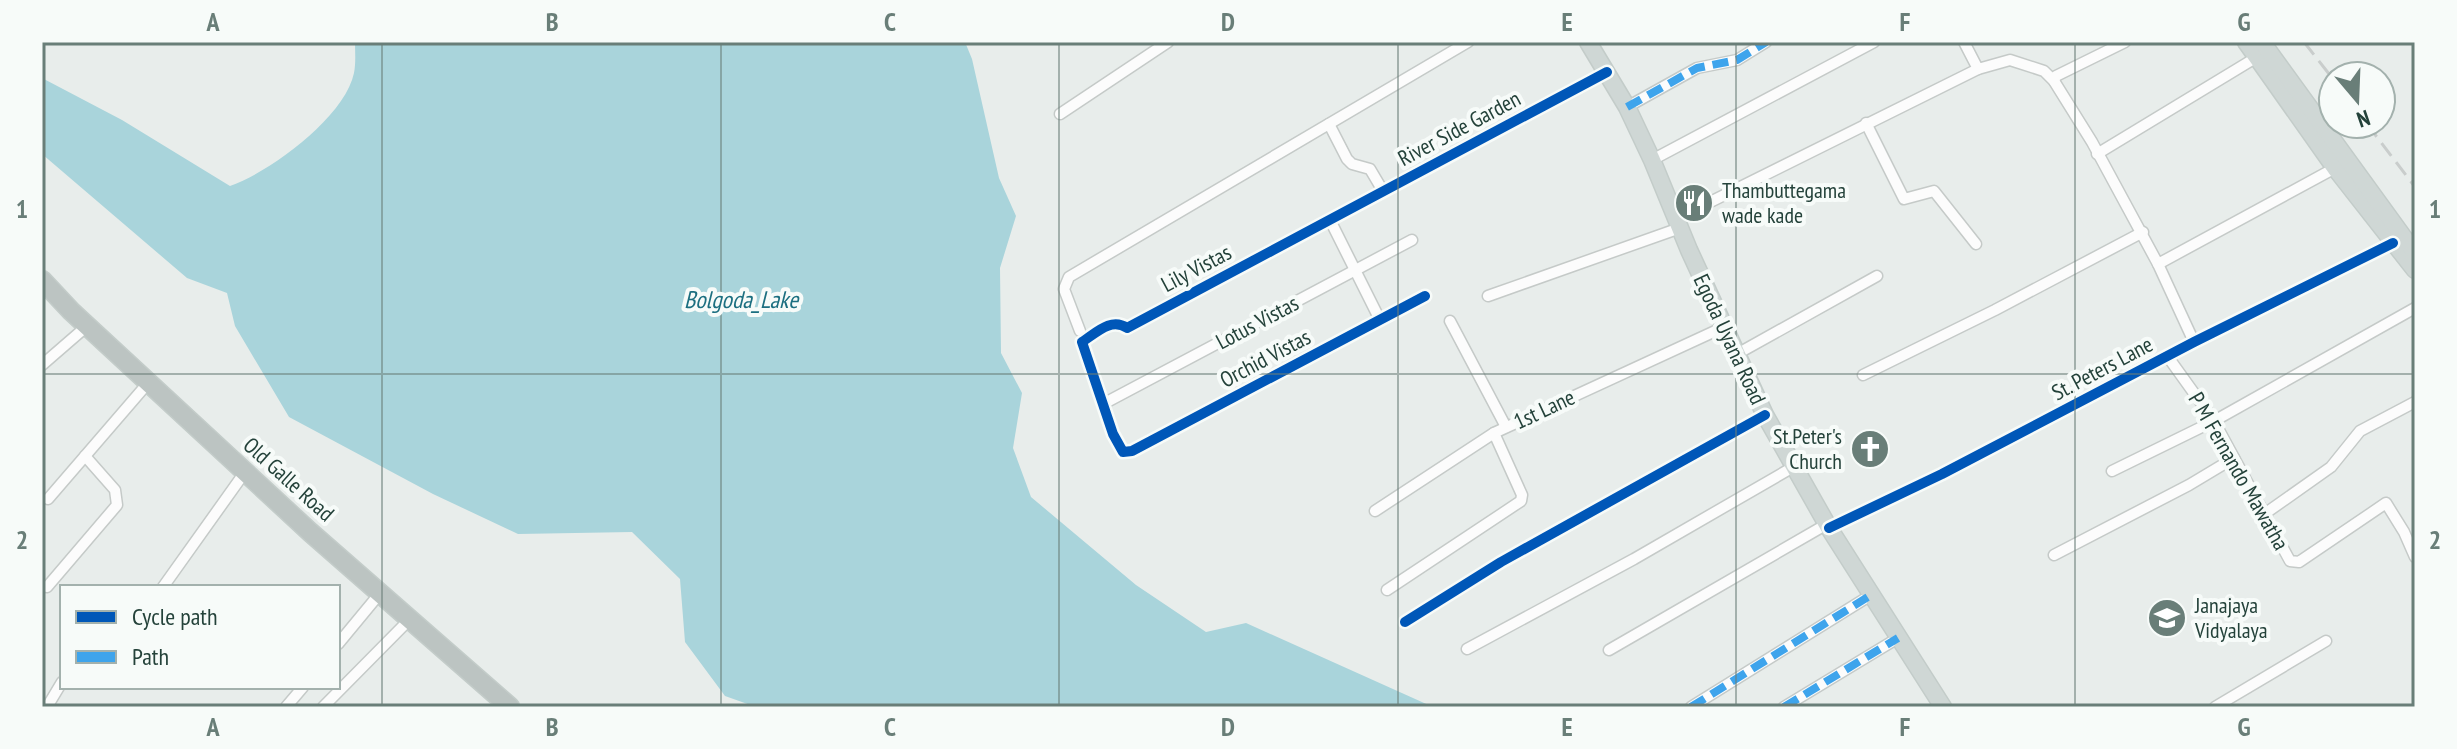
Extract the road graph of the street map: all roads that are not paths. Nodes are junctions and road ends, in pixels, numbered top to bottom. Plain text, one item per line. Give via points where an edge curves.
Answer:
1 (1168, 42) edge
2 (1468, 42) edge
3 (1588, 42) edge
4 (1766, 42) edge
5 (1874, 42) edge
6 (1964, 42) edge
7 (2125, 42) edge
8 (2246, 42) edge
9 (2260, 49) edge
10 (1978, 69) junction
11 (1607, 72) junction
12 (2054, 81) junction
13 (1627, 107) junction
14 (1060, 114) dead end
15 (1866, 123) junction
16 (1329, 124) junction
17 (2097, 154) junction
18 (1652, 160) junction
19 (2335, 168) junction
20 (1383, 191) junction
21 (1330, 220) junction
22 (1678, 224) junction
23 (2143, 232) junction
24 (1412, 240) dead end
25 (2393, 243) junction
26 (1976, 244) dead end
27 (2415, 253) edge
28 (2158, 264) junction
29 (1355, 270) junction
30 (2415, 270) edge
31 (1877, 276) dead end
32 (42, 280) edge
33 (1425, 296) dead end
34 (1488, 296) dead end
35 (2415, 308) edge
36 (1380, 320) junction
37 (1450, 321) dead end
38 (87, 326) junction
39 (1724, 327) junction
40 (1081, 336) junction
41 (2194, 342) junction
42 (1737, 354) junction
43 (2168, 357) junction
44 (42, 365) edge
45 (1863, 375) dead end
46 (148, 383) junction
47 (2415, 402) edge
48 (1103, 404) junction
49 (1765, 415) junction
50 (2214, 421) junction
51 (1506, 427) junction
52 (1494, 433) junction
53 (85, 456) junction
54 (2234, 458) junction
55 (1795, 466) junction
56 (2112, 471) dead end
57 (245, 472) junction
58 (48, 499) dead end
59 (1375, 511) dead end
60 (2263, 515) junction
61 (1828, 526) junction
62 (2054, 555) dead end
63 (2415, 557) edge
64 (164, 585) edge
65 (47, 587) dead end
66 (1387, 590) dead end
67 (381, 592) junction
68 (1871, 595) junction
69 (411, 618) junction
70 (1405, 622) dead end
71 (1898, 638) junction
72 (2326, 641) dead end
73 (340, 642) edge
74 (1467, 649) dead end
75 (1609, 650) dead end
76 (60, 685) edge
77 (301, 689) edge
78 (47, 707) edge
79 (286, 707) edge
80 (323, 707) edge
81 (510, 707) edge
82 (1691, 707) edge
83 (1784, 707) edge
84 (1943, 707) edge
85 (2215, 707) edge

1 - 14 street
2 - 16 street
3 - 11 main road, Egoda Uyana Road
4 - 13 street via 1737,60 1697,68
5 - 18 street
6 - 10 street
7 - 12 street
8 - 9 main road
9 - 17 street
9 - 19 main road
9 - 27 main road
10 - 12 street via 2010,60 2044,71
10 - 15 street
11 - 13 main road, Egoda Uyana Road
11 - 20 street, River Side Garden
12 - 17 street
13 - 18 main road, Egoda Uyana Road
15 - 22 street
15 - 26 street via 1904,199 1934,191
16 - 20 street via 1347,159 1370,169
16 - 40 street via 1069,277 1064,289
17 - 23 street
18 - 22 main road, Egoda Uyana Road
19 - 25 main road
19 - 28 street
20 - 21 street, River Side Garden
21 - 29 street
21 - 40 street, Lily Vistas via 1127,328 1113,323
22 - 34 street
22 - 39 main road, Egoda Uyana Road
23 - 28 street
23 - 45 street
24 - 29 street, Lotus Vistas
25 - 30 main road
25 - 41 street, St. Peters Lane
28 - 41 street
29 - 36 street
29 - 48 street, Lotus Vistas
31 - 42 street
32 - 38 highway, Old Galle Road
33 - 36 street, Orchid Vistas
35 - 50 street
36 - 48 street, Orchid Vistas via 1132,451 1123,452
37 - 51 street
38 - 44 street
38 - 46 highway, Old Galle Road
39 - 42 main road, Egoda Uyana Road
39 - 51 street, 1st Lane
40 - 48 street
41 - 43 street, St. Peters Lane
42 - 49 main road, Egoda Uyana Road
43 - 50 street, P M Fernando Mawatha
43 - 61 street, St. Peters Lane via 1942,474
46 - 53 street
46 - 57 highway, Old Galle Road
47 - 60 street via 2360,431 2331,467
49 - 55 main road, Egoda Uyana Road
49 - 70 street via 1501,562
50 - 54 street, P M Fernando Mawatha
50 - 56 street
51 - 52 street, 1st Lane
52 - 59 street, 1st Lane
52 - 66 street via 1521,501
53 - 58 street
53 - 65 street via 115,490 117,505
54 - 60 street, P M Fernando Mawatha
54 - 62 street
55 - 61 main road, Egoda Uyana Road
55 - 74 street
57 - 64 street
57 - 67 highway, Old Galle Road
60 - 63 street, P M Fernando Mawatha via 2290,561 2299,562 2386,503
61 - 68 main road, Egoda Uyana Road
61 - 75 street, St. Peters Lane
67 - 69 highway, Old Galle Road
67 - 73 street
68 - 71 main road, Egoda Uyana Road
68 - 82 street
69 - 80 street
69 - 81 highway, Old Galle Road
71 - 83 street
71 - 84 main road, Egoda Uyana Road
72 - 85 street
76 - 78 street
77 - 79 street

